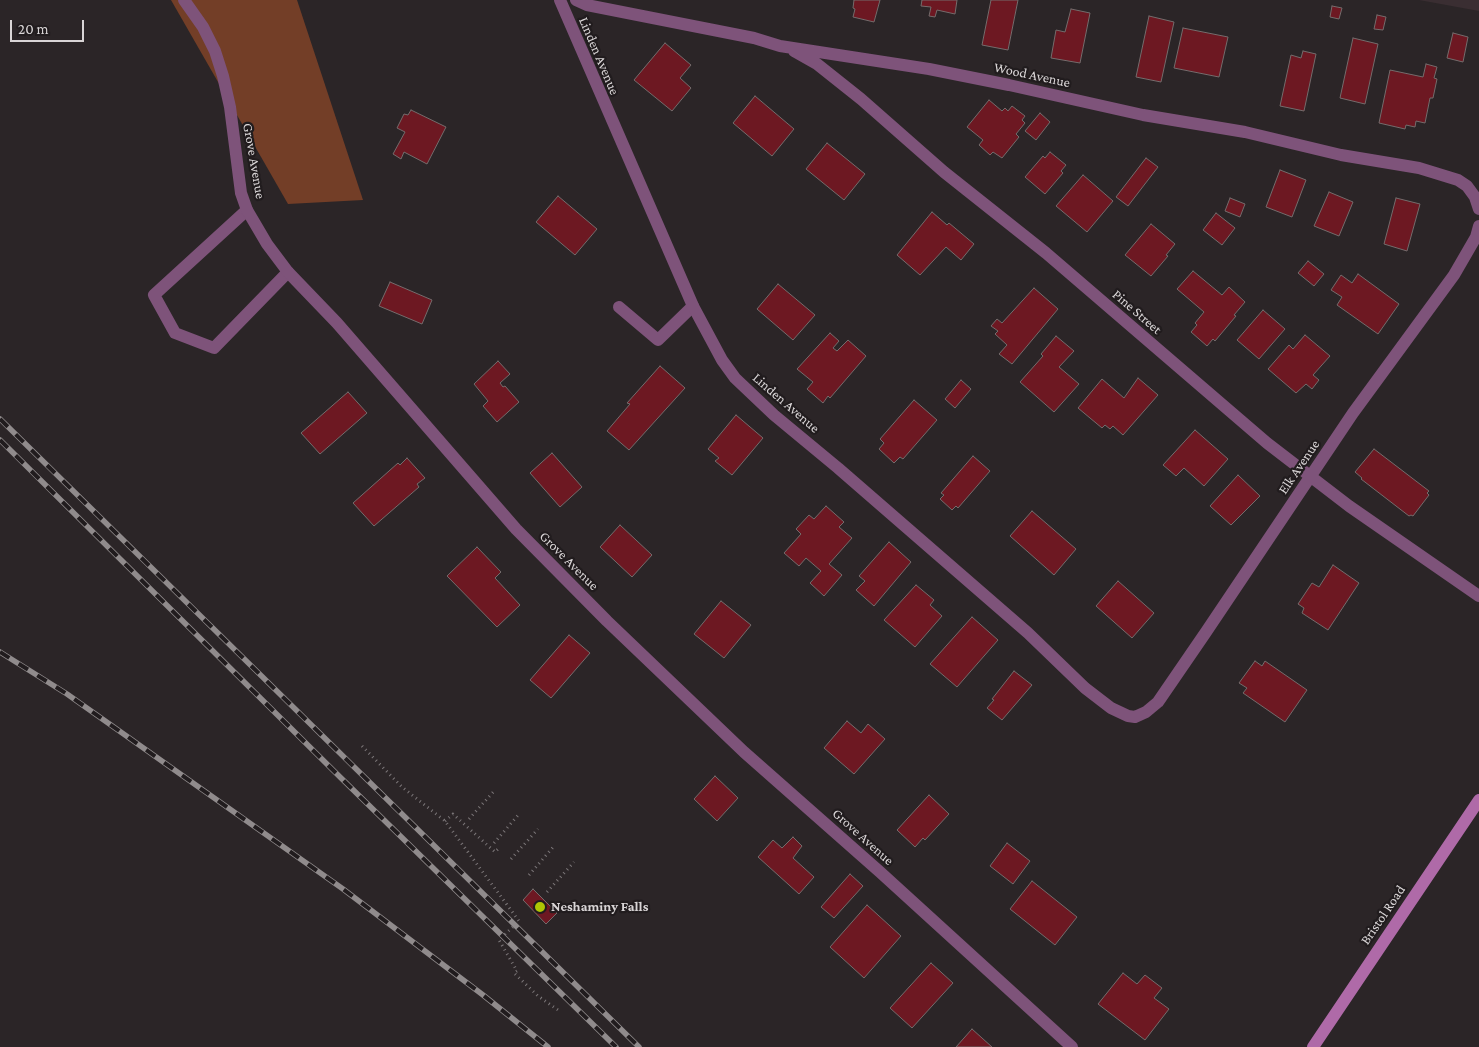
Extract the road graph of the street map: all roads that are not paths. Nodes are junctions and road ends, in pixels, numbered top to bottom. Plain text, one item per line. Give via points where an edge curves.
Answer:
1 (184, 0) edge
2 (560, 0) edge
3 (576, 0) edge
4 (780, 46) junction
5 (1477, 203) edge
6 (247, 210) junction
7 (1479, 226) edge
8 (288, 272) junction
9 (619, 306) dead end
10 (693, 306) junction
11 (1311, 477) junction
12 (1479, 596) edge
13 (1135, 717) joint
14 (1479, 800) edge
15 (1072, 1047) edge
16 (1313, 1047) edge

1 - 6 street, Grove Avenue via 203,27 223,76
2 - 10 street, Linden Avenue
3 - 4 street, Wood Avenue
4 - 5 street, Wood Avenue via 929,69 1244,132 1341,155 1419,168 1458,180 1467,186
4 - 11 street, Pine Street via 817,64 861,99 944,172 1046,253
6 - 8 street, Grove Avenue
6 - 8 street via 154,295 175,333 214,348
7 - 11 street, Elk Avenue via 1454,275 1353,413
8 - 15 street, Grove Avenue via 337,323 516,529 607,621 744,752
9 - 10 street via 658,340
10 - 13 street, Linden Avenue via 735,378 1028,633 1085,688 1111,708
11 - 12 street, Pine Street
11 - 13 street, Elk Avenue via 1158,702
14 - 16 main road, Bristol Road

